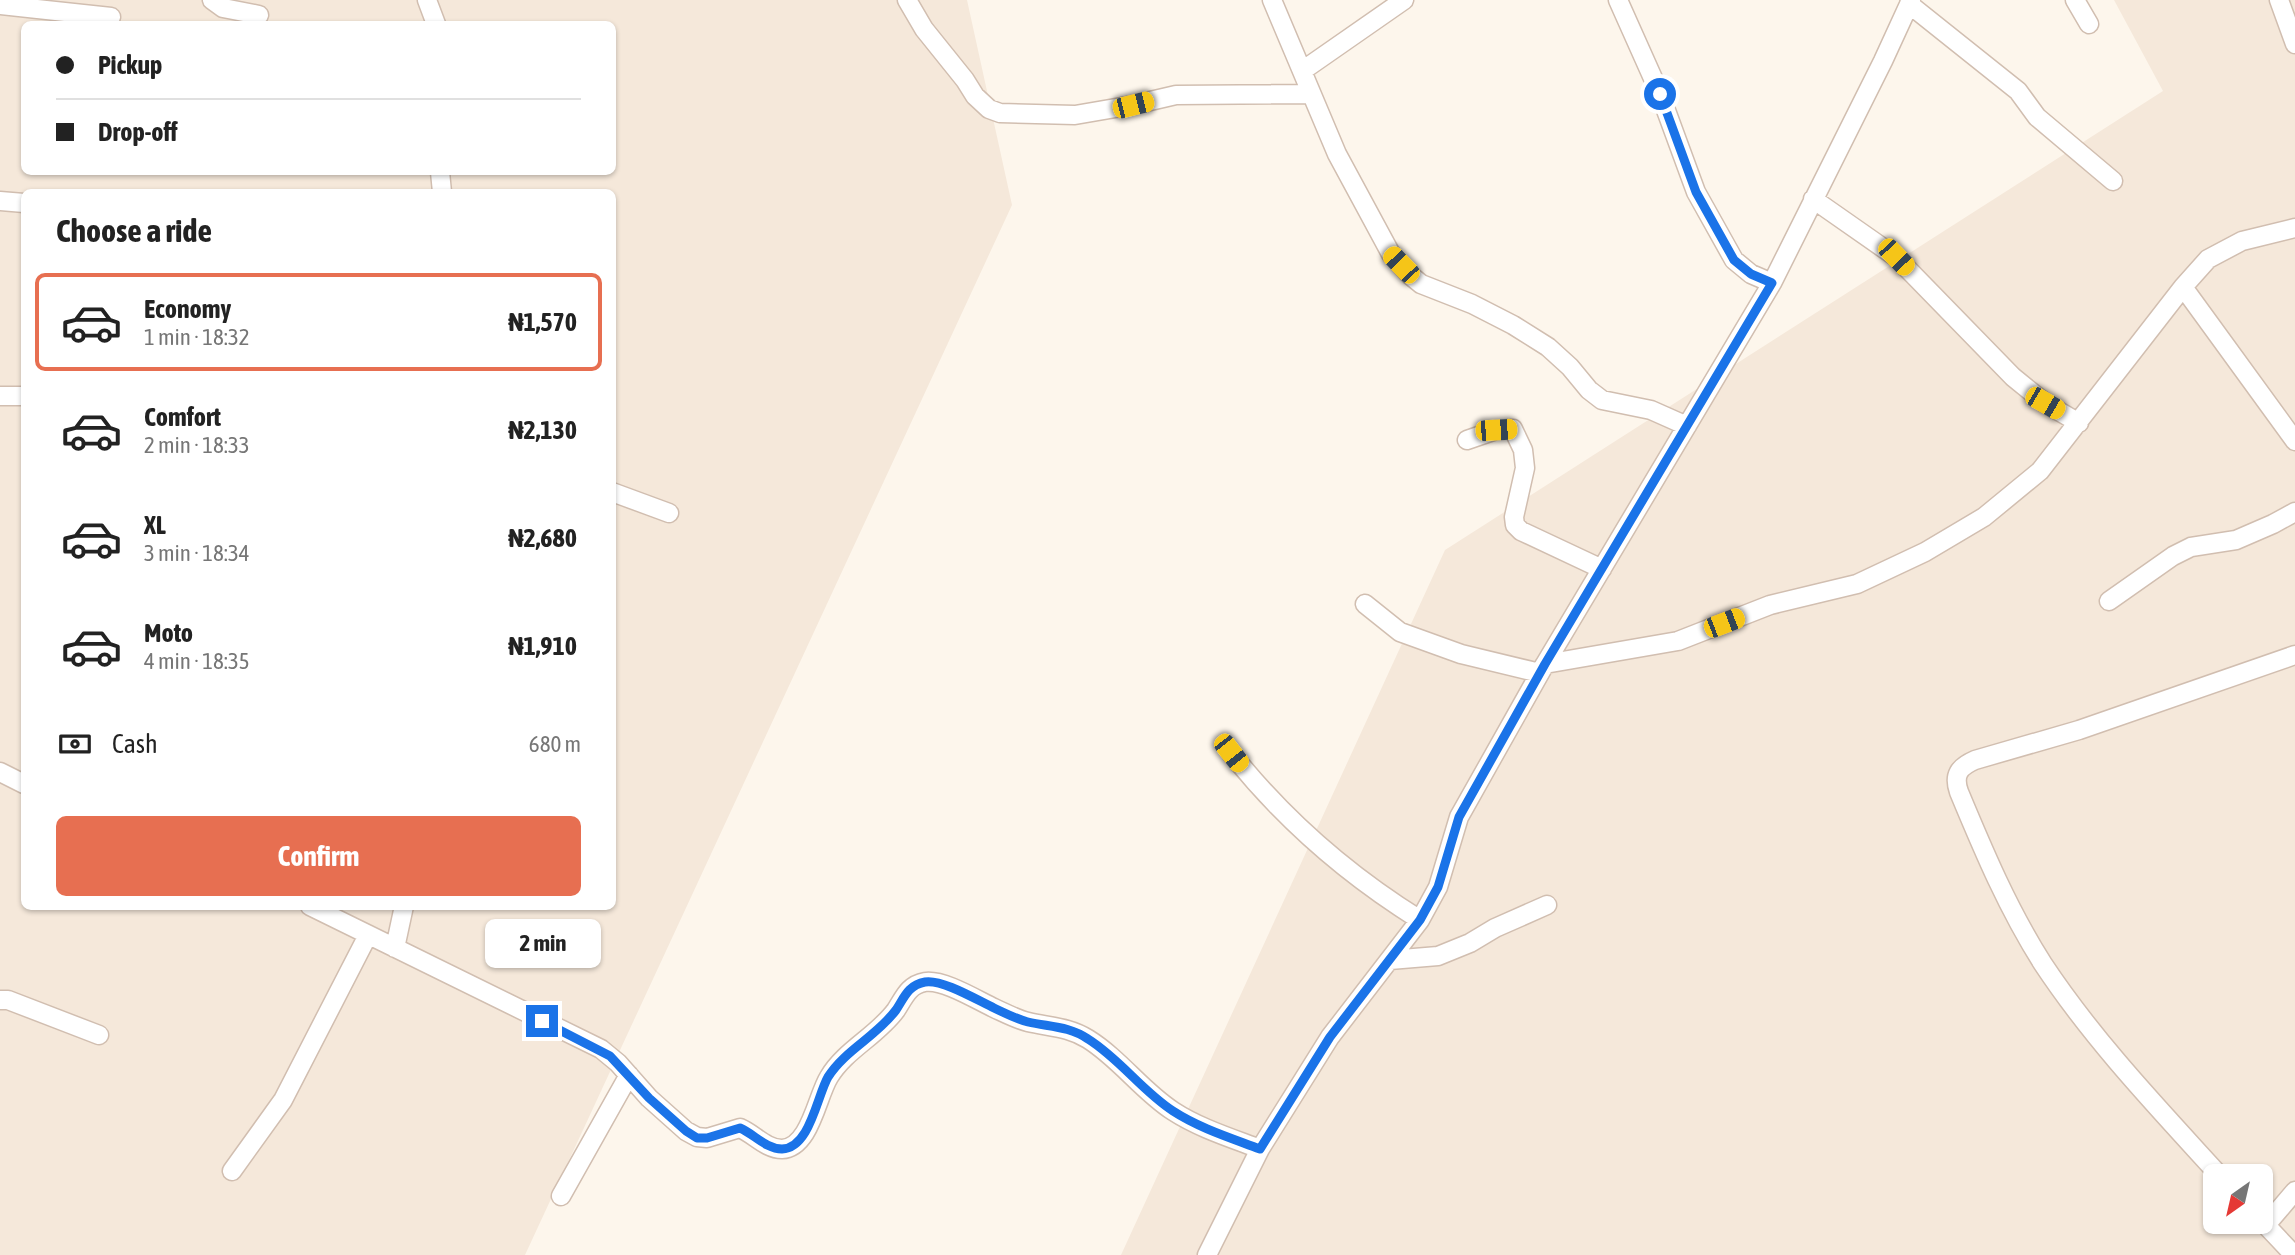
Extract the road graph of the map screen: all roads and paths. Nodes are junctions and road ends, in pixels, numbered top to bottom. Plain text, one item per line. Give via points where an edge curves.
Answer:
1 (212, 0) edge
2 (426, 0) edge
3 (907, 0) edge
4 (1272, 0) edge
5 (1618, 0) edge
6 (2076, 0) edge
7 (2280, 0) edge
8 (1397, 2) edge
9 (1910, 2) edge
10 (0, 5) edge
11 (259, 15) dead end
12 (111, 17) dead end
13 (435, 21) edge
14 (2089, 24) dead end
15 (2295, 44) edge
16 (1302, 71) junction
17 (1311, 94) junction
18 (2113, 181) dead end
19 (1813, 199) junction
20 (0, 201) edge
21 (21, 203) edge
22 (2295, 229) edge
23 (1772, 283) junction
24 (2183, 286) junction
25 (0, 396) edge
26 (21, 396) edge
27 (2079, 423) junction
28 (1687, 426) junction
29 (1467, 440) dead end
30 (2295, 441) edge
31 (616, 493) edge
32 (2295, 512) edge
33 (669, 513) dead end
34 (1602, 569) junction
35 (2109, 601) dead end
36 (1365, 604) dead end
37 (2295, 656) edge
38 (1542, 668) junction
39 (1231, 753) dead end
40 (0, 772) edge
41 (21, 782) edge
42 (1547, 905) dead end
43 (318, 910) edge
44 (403, 910) edge
45 (1420, 920) junction
46 (368, 935) junction
47 (395, 948) junction
48 (1390, 960) junction
49 (0, 1000) edge
50 (99, 1035) dead end
51 (629, 1075) junction
52 (1260, 1149) junction
53 (2210, 1164) edge
54 (232, 1171) dead end
55 (2295, 1191) edge
56 (561, 1196) dead end
57 (2273, 1214) edge
58 (2273, 1233) edge
59 (1213, 1253) edge
60 (2294, 1255) edge

1 - 11 street via 223,8
2 - 13 street
3 - 17 street via 975,96 1000,113 1074,115 1176,94
4 - 16 street
5 - 23 street via 1660,94 1696,192 1734,260
6 - 14 street
7 - 15 street
8 - 16 street
9 - 18 street via 2018,91 2037,117
9 - 19 street
10 - 12 street
16 - 17 street
17 - 28 street via 1337,154 1391,254 1421,284 1472,304 1548,347 1602,400 1651,410
19 - 23 street
19 - 27 street via 1896,257 2013,377
20 - 21 street
22 - 24 street via 2242,241 2208,259
23 - 28 street
24 - 27 street
24 - 30 street
25 - 26 street
27 - 38 street via 2040,471 1984,517 1857,584 1770,605 1678,641
28 - 34 street
29 - 34 street via 1513,429 1525,468 1515,525
31 - 33 street
32 - 35 street via 2236,540 2191,547
34 - 38 street
36 - 38 street via 1401,632 1461,654
37 - 53 street via 2079,730 1975,760 1964,765 1957,776 1959,792 1993,875 2042,962 2110,1052
38 - 45 street via 1459,817 1438,887
39 - 45 street via 1309,839
40 - 41 street
42 - 48 street via 1438,956
43 - 46 street
44 - 47 street
45 - 48 street
46 - 47 street
46 - 54 street via 283,1100
47 - 51 street via 601,1049
48 - 52 street via 1330,1037
49 - 50 street
51 - 52 street via 697,1138 740,1128 769,1146 792,1146 807,1130 839,1063 881,1028 904,994 927,981 1026,1021 1066,1028 1087,1038 1173,1111
51 - 56 street
52 - 59 street
55 - 57 street
58 - 60 street

